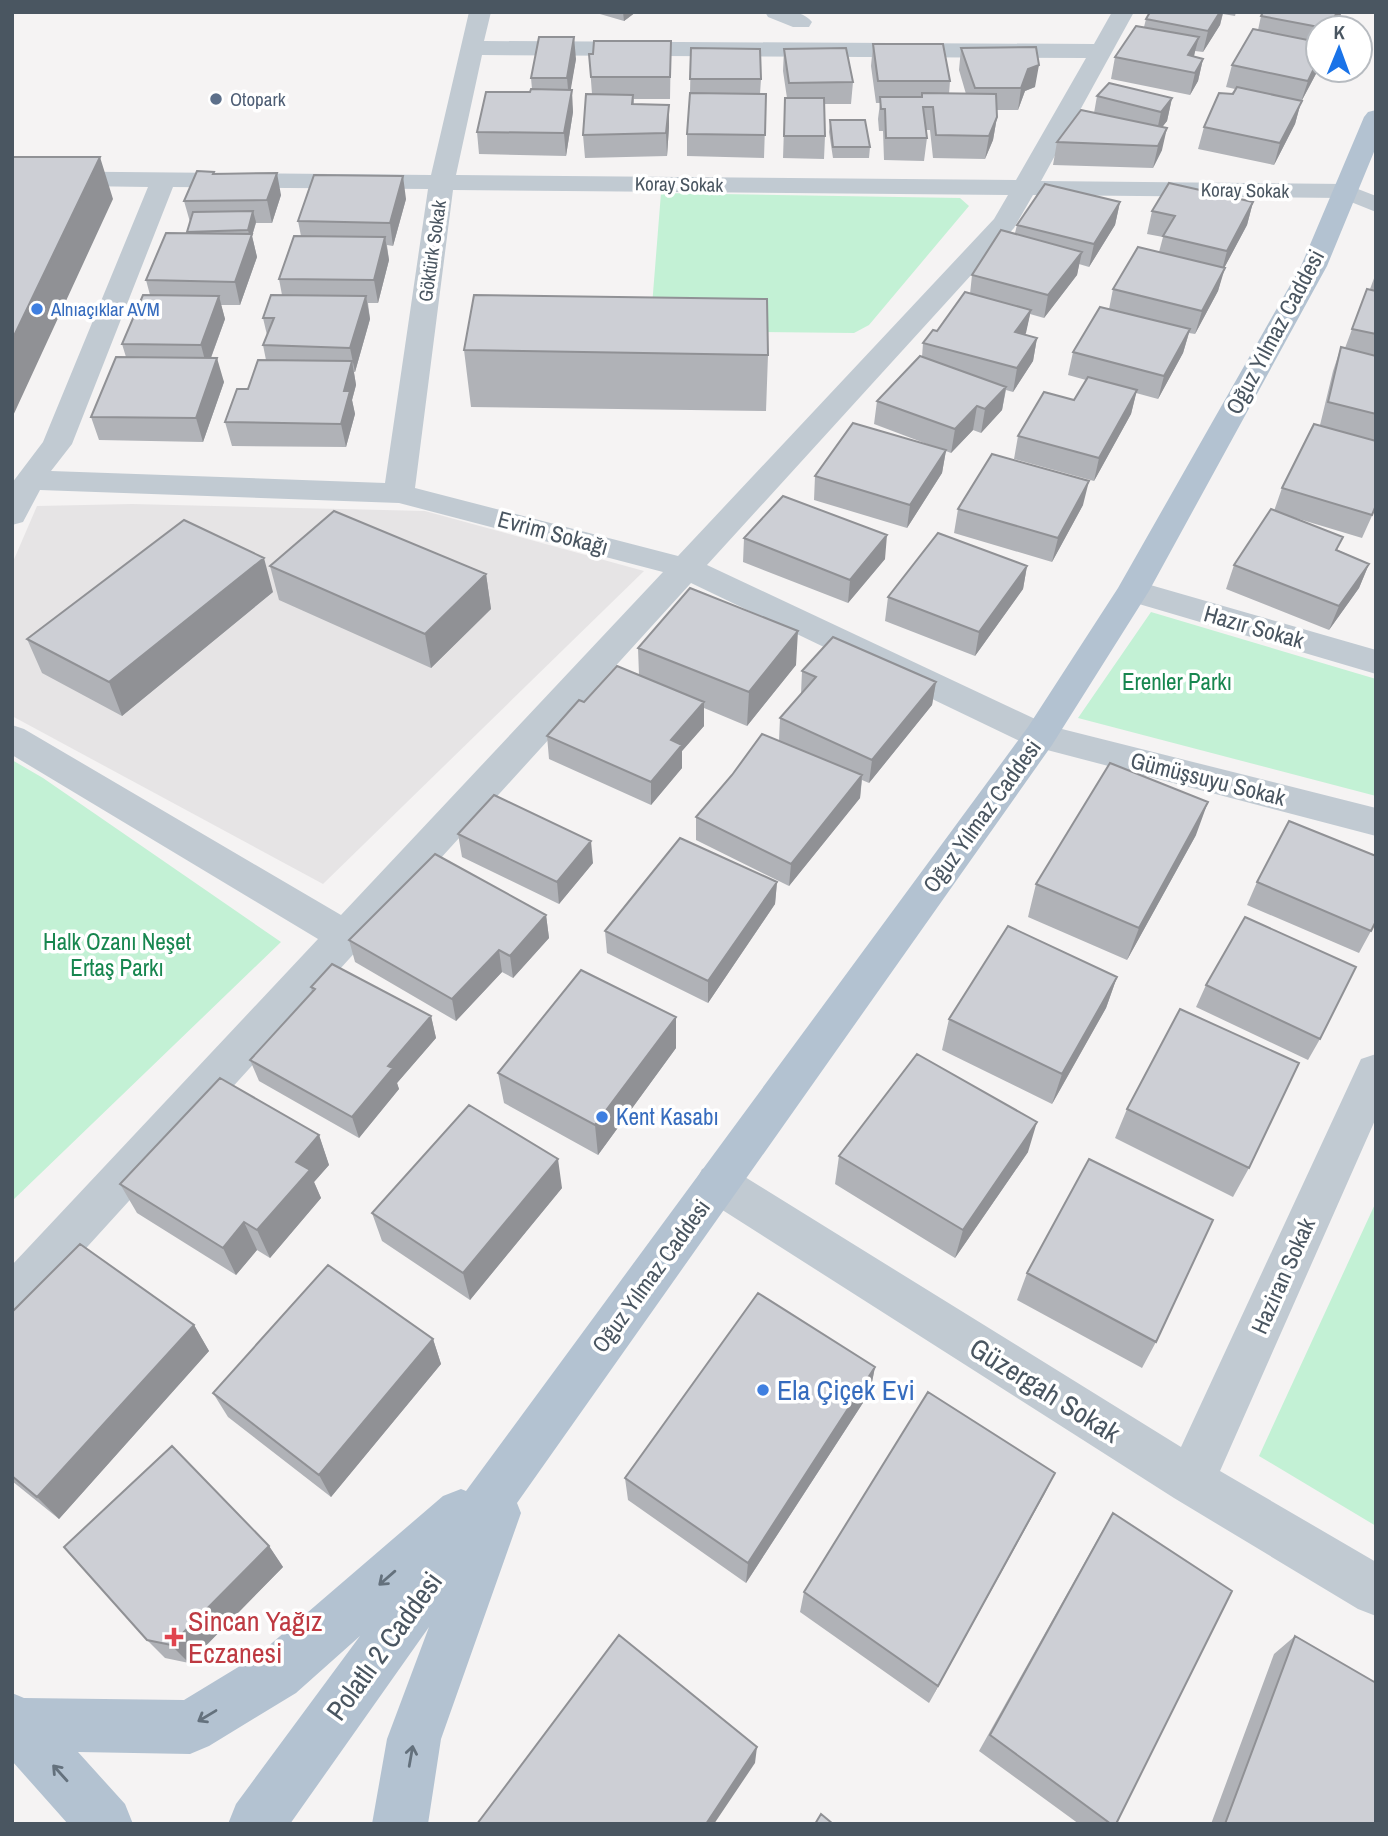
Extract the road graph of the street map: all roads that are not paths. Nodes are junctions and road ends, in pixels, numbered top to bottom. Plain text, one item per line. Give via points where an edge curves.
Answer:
1 (480, 12) edge
2 (776, 12) edge
3 (1123, 12) edge
4 (801, 22) dead end
5 (474, 48) junction
6 (1101, 51) junction
7 (1376, 117) edge
8 (12, 178) edge
9 (164, 178) junction
10 (442, 181) junction
11 (1024, 188) junction
12 (1360, 198) edge
13 (29, 480) junction
14 (399, 493) junction
15 (12, 515) edge
16 (686, 568) junction
17 (1133, 591) junction
18 (1376, 662) edge
19 (1040, 736) junction
20 (12, 738) edge
21 (1376, 822) edge
22 (346, 937) junction
23 (1376, 1071) edge
24 (717, 1184) junction
25 (12, 1297) edge
26 (512, 1468) junction
27 (1191, 1481) junction
28 (1376, 1591) edge
29 (14, 1722) edge
30 (105, 1824) edge
31 (256, 1824) edge
32 (400, 1824) edge

1 - 5 street, Göktürk Sokak
2 - 4 street
3 - 6 street
5 - 6 street
5 - 10 street, Göktürk Sokak
6 - 11 street
7 - 12 main road, Oğuz Yılmaz Caddesi
8 - 9 street, Koray Sokak
9 - 10 street, Koray Sokak
9 - 13 street via 57,444
10 - 11 street, Koray Sokak
10 - 14 street, Göktürk Sokak
11 - 12 street, Koray Sokak
11 - 16 street via 1004,223
12 - 17 main road, Oğuz Yılmaz Caddesi via 1314,266
13 - 14 street, Evrim Sokağı
13 - 15 street
14 - 16 street, Evrim Sokağı
16 - 19 street, Evrim Sokağı
16 - 22 street
17 - 18 street, Hazır Sokak
17 - 19 main road, Oğuz Yılmaz Caddesi
19 - 21 street, Gümüşsuyu Sokak
19 - 24 main road, Oğuz Yılmaz Caddesi
20 - 22 street
22 - 25 street
23 - 27 street, Haziran Sokak
24 - 26 main road, Oğuz Yılmaz Caddesi
24 - 27 street, Güzergah Sokak
26 -> 29 main road via 277,1674 190,1727
26 - 31 main road, Polatlı 2 Caddesi
32 -> 26 main road via 414,1739
27 - 28 street, Güzergah Sokak
30 -> 29 main road

